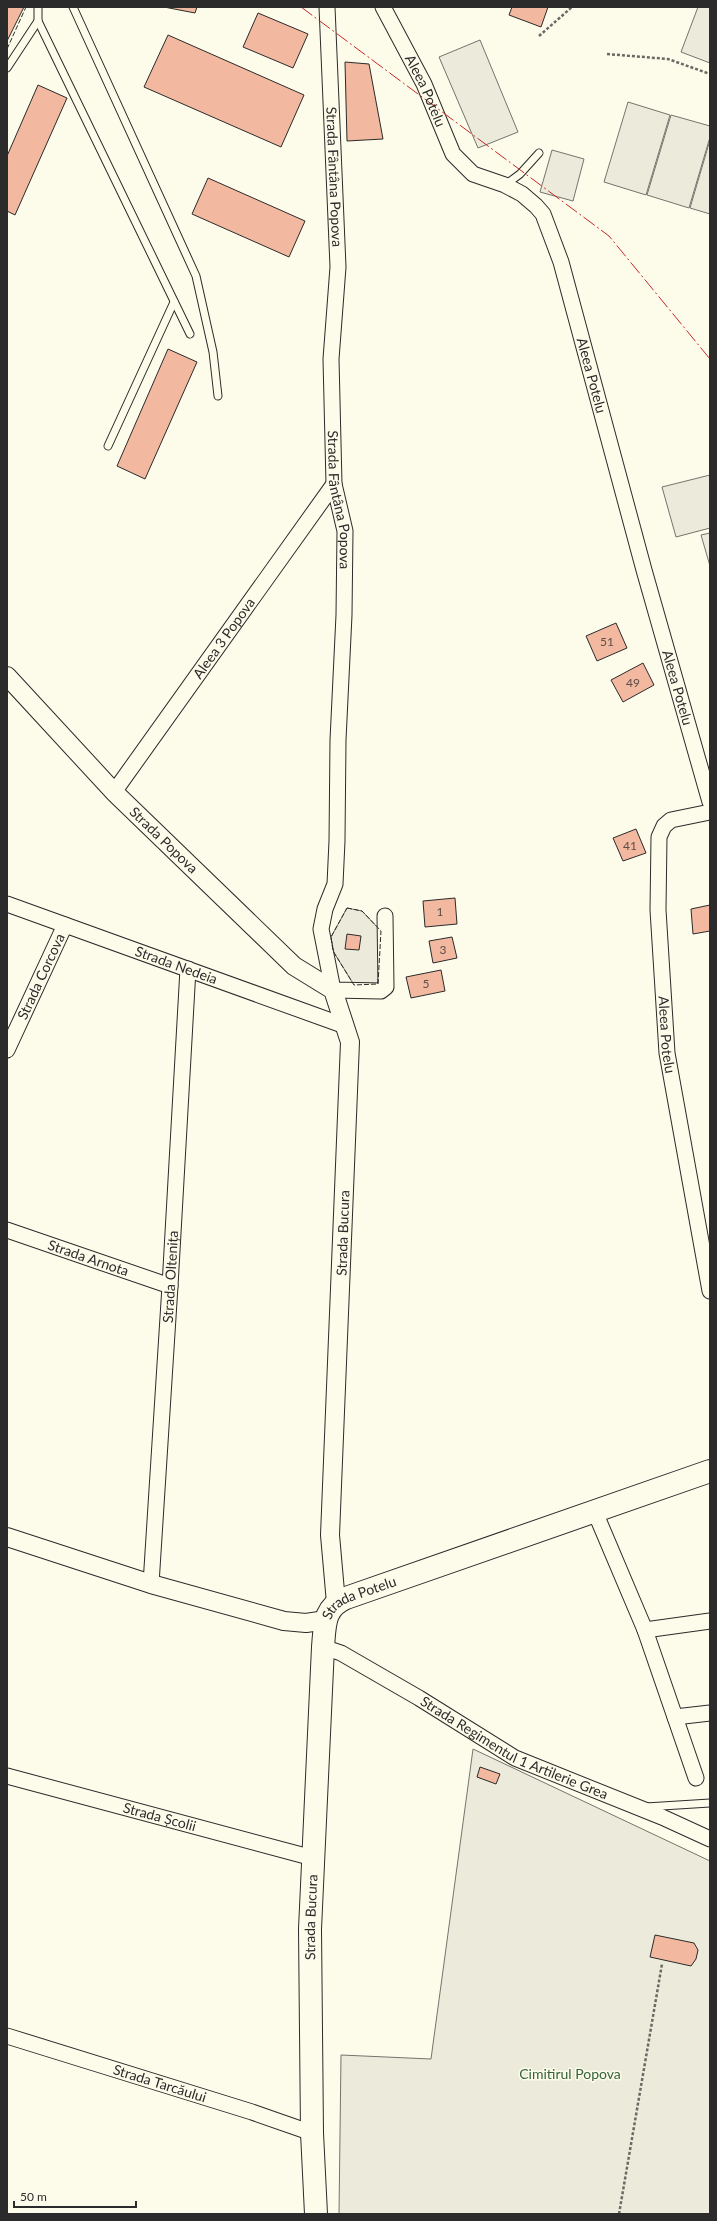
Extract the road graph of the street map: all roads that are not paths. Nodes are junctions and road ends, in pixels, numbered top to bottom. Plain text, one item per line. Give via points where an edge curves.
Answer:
1 (38, 7) edge
2 (73, 7) edge
3 (327, 7) edge
4 (383, 7) edge
5 (38, 21) junction
6 (7, 68) edge
7 (539, 153) dead end
8 (505, 185) junction
9 (174, 302) junction
10 (190, 334) dead end
11 (218, 396) dead end
12 (108, 446) dead end
13 (334, 484) junction
14 (7, 676) edge
15 (114, 792) junction
16 (710, 802) edge
17 (710, 812) edge
18 (7, 904) edge
19 (385, 916) dead end
20 (65, 925) junction
21 (188, 969) junction
22 (333, 990) junction
23 (345, 1026) junction
24 (7, 1050) edge
25 (7, 1230) edge
26 (170, 1286) junction
27 (710, 1291) edge
28 (710, 1471) edge
29 (595, 1512) junction
30 (7, 1537) edge
31 (151, 1584) junction
32 (331, 1611) junction
33 (710, 1621) edge
34 (645, 1630) junction
35 (323, 1646) junction
36 (710, 1713) edge
37 (675, 1717) junction
38 (7, 1776) edge
39 (696, 1778) dead end
40 (710, 1803) edge
41 (637, 1807) junction
42 (710, 1839) edge
43 (313, 1858) junction
44 (7, 2036) edge
45 (312, 2133) junction
46 (316, 2214) edge

1 - 5 lane
2 - 11 lane via 196,276 213,352
3 - 13 street, Strada Fântâna Popova via 338,267 331,359
4 - 8 street, Aleea Potelu via 424,84 453,154 473,174
5 - 6 lane
5 - 9 lane
7 - 8 lane via 520,174
8 - 16 street, Aleea Potelu via 522,194 543,214 561,262
9 - 10 lane
9 - 12 lane
13 - 15 street, Aleea 3 Popova
13 - 22 street, Strada Fântâna Popova via 345,531 344,615 335,884 325,909 321,929
14 - 15 street, Strada Popova
15 - 22 street, Strada Popova via 294,966
17 - 27 street, Aleea Potelu via 671,820 664,826 659,837 658,910 667,1052
18 - 20 street, Strada Nedeia
19 - 22 street via 386,986 381,991
20 - 21 street, Strada Nedeia
20 - 24 street, Strada Corcova
21 - 23 street, Strada Nedeia
21 - 26 street, Strada Oltenița
22 - 23 street, Strada Bucura
23 - 32 street, Strada Bucura via 350,1042 330,1535
25 - 26 street, Strada Arnota
26 - 31 street, Strada Oltenița
28 - 29 main road, Strada Potelu
29 - 32 main road, Strada Potelu
29 - 34 street
30 - 31 street, Strada Potelu
31 - 32 street, Strada Potelu via 284,1621 306,1623
32 - 35 main road, Strada Bucura
33 - 34 street
34 - 37 street
35 - 41 street, Strada Regimentul 1 Artilerie Grea via 341,1653 412,1694 516,1758
35 - 43 main road, Strada Bucura
36 - 37 street
37 - 39 street
38 - 43 street, Strada Școlii
40 - 41 lane
41 - 42 street, Strada Regimentul 1 Artilerie Grea
43 - 45 main road, Strada Bucura via 310,1929
44 - 45 street, Strada Tarcăului
45 - 46 main road, Strada Bucura

